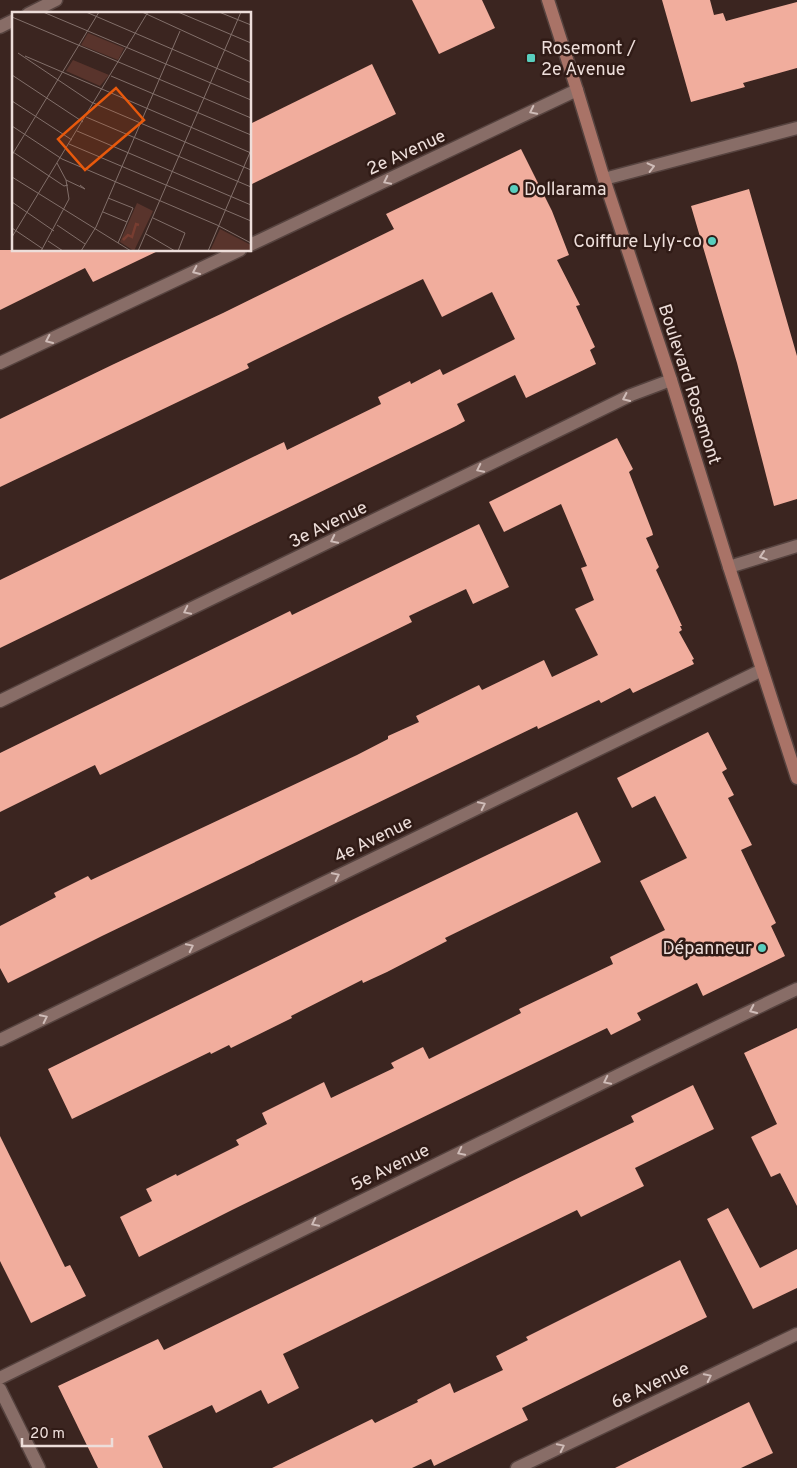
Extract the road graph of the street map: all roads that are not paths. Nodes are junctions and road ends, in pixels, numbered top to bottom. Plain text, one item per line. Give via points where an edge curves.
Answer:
1 (56, 0) edge
2 (548, 0) edge
3 (32, 12) edge
4 (12, 21) edge
5 (0, 27) edge
6 (577, 90) junction
7 (797, 128) edge
8 (604, 179) junction
9 (251, 245) edge
10 (238, 251) edge
11 (0, 363) edge
12 (671, 380) junction
13 (797, 546) edge
14 (729, 567) junction
15 (762, 670) junction
16 (0, 701) edge
17 (797, 778) edge
18 (797, 989) edge
19 (0, 1040) edge
20 (797, 1334) edge
21 (0, 1378) edge
22 (0, 1389) edge
23 (39, 1468) edge
24 (517, 1468) edge

1 - 3 street
2 - 6 main road, Boulevard Rosemont
4 - 5 street
6 - 8 main road, Boulevard Rosemont
6 -> 9 street, 2e Avenue
8 -> 7 street
8 - 12 main road, Boulevard Rosemont
10 -> 11 street
12 - 14 main road, Boulevard Rosemont
12 -> 16 street, 3e Avenue via 631,395
13 -> 14 street
14 - 15 main road, Boulevard Rosemont
15 - 17 main road, Boulevard Rosemont
19 -> 15 street, 4e Avenue
18 -> 21 street, 5e Avenue
24 -> 20 street, 6e Avenue
22 - 23 street

